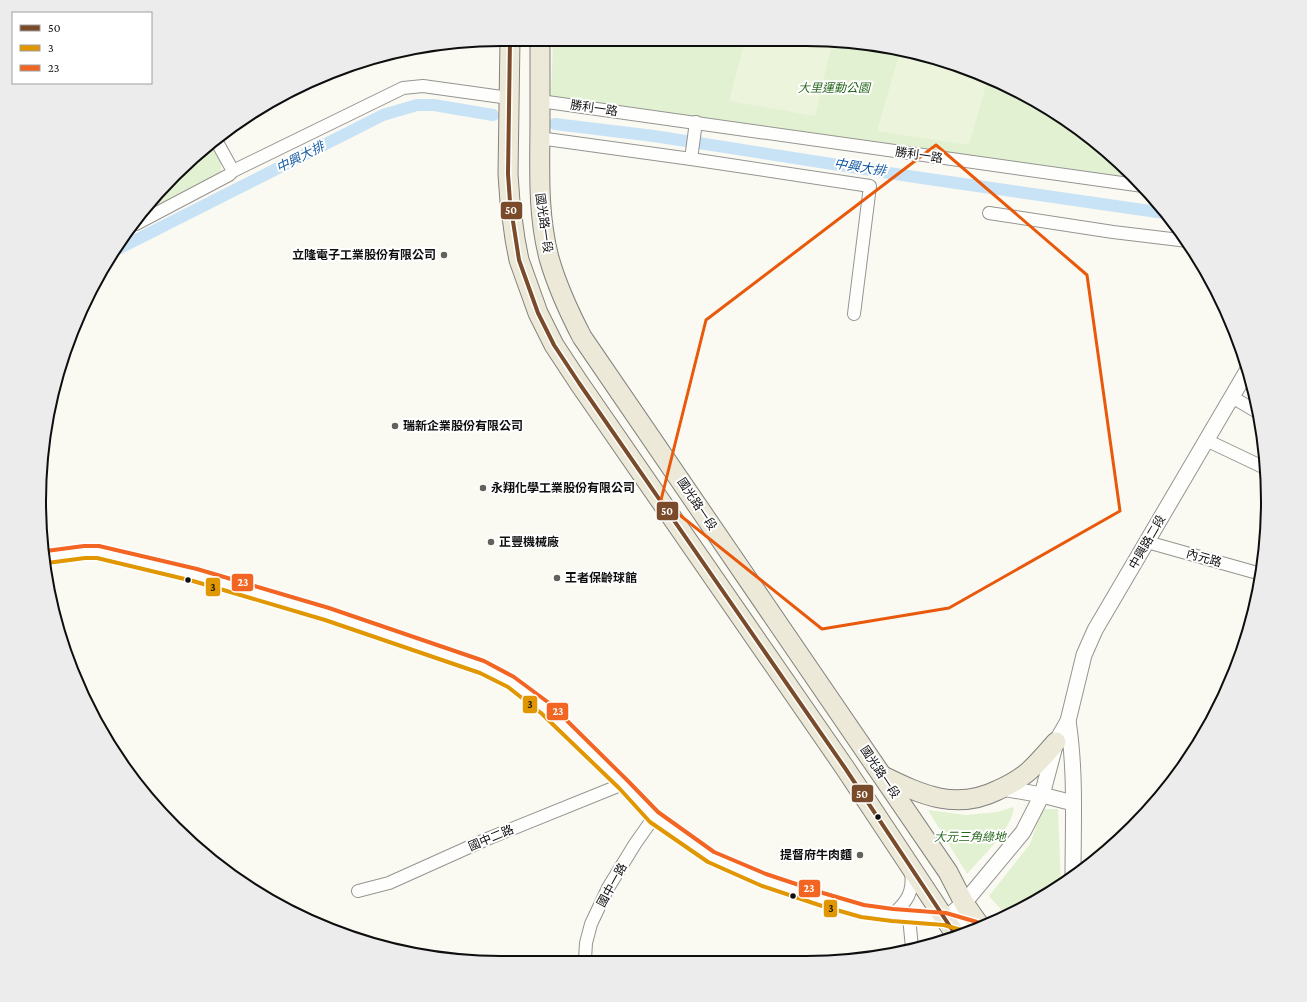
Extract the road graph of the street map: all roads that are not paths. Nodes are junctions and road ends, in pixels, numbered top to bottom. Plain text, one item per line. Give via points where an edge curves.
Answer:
1 (510, 46) edge
2 (540, 46) edge
3 (510, 98) junction
4 (540, 101) junction
5 (696, 122) junction
6 (539, 138) junction
7 (218, 145) edge
8 (691, 159) junction
9 (232, 171) junction
10 (1133, 185) edge
11 (989, 213) dead end
12 (143, 220) edge
13 (1178, 240) edge
14 (854, 314) dead end
15 (1244, 378) edge
16 (1232, 397) junction
17 (1251, 408) edge
18 (1206, 440) junction
19 (1259, 465) edge
20 (1147, 542) junction
21 (50, 557) edge
22 (1255, 572) edge
23 (1068, 721) junction
24 (1056, 742) junction
25 (882, 776) junction
26 (623, 784) junction
27 (1002, 788) junction
28 (1042, 795) junction
29 (1073, 803) junction
30 (654, 817) junction
31 (911, 868) junction
32 (1073, 869) edge
33 (358, 891) dead end
34 (964, 904) junction
35 (892, 915) junction
36 (909, 917) junction
37 (945, 919) junction
38 (977, 922) edge
39 (968, 926) edge
40 (953, 931) edge
41 (912, 943) edge
42 (585, 956) edge

1 - 3 main road
2 - 4 main road, 國光路一段
3 - 9 street via 423,86 403,88
3 - 31 main road via 508,174 515,239 528,287 554,345
4 - 5 street, 勝利一路
4 - 6 main road, 國光路一段
5 - 8 street
5 - 10 street, 勝利一路
6 - 8 street
6 - 25 main road, 國光路一段 via 540,200 549,258 566,306 582,337
7 - 9 street
8 - 14 street via 870,186
9 - 12 street via 229,175
11 - 13 street
15 - 16 street, 中興路二段
16 - 17 street
16 - 18 street, 中興路二段
18 - 19 street
18 - 20 street, 中興路二段
20 - 22 street, 內元路
20 - 23 street, 中興路二段 via 1095,630 1084,655
21 - 26 street via 98,552 195,575 327,614 482,667 511,682 545,708
23 - 24 street, 中興路二段
23 - 29 street, 中興路二段
24 - 27 main road via 1029,771
24 - 28 street, 中興路二段
25 - 27 main road via 935,798 952,800 967,800
25 - 34 main road, 國光路一段 via 948,872
26 - 30 street
26 - 33 street, 國中二路 via 487,839 389,883
27 - 28 street
28 - 29 street
28 - 34 street, 中興路二段 via 1023,832
29 - 32 street, 中興路二段
30 - 35 street via 711,857 740,870 821,899 863,911
30 - 42 street, 國中一路 via 608,888 591,924
31 - 35 street via 913,883 910,894 902,907
31 - 37 main road
34 - 37 street, 中興路二段
34 - 38 main road, 國光路一段
35 - 36 street
36 - 37 street
36 - 41 street
37 - 39 street
37 - 40 main road

